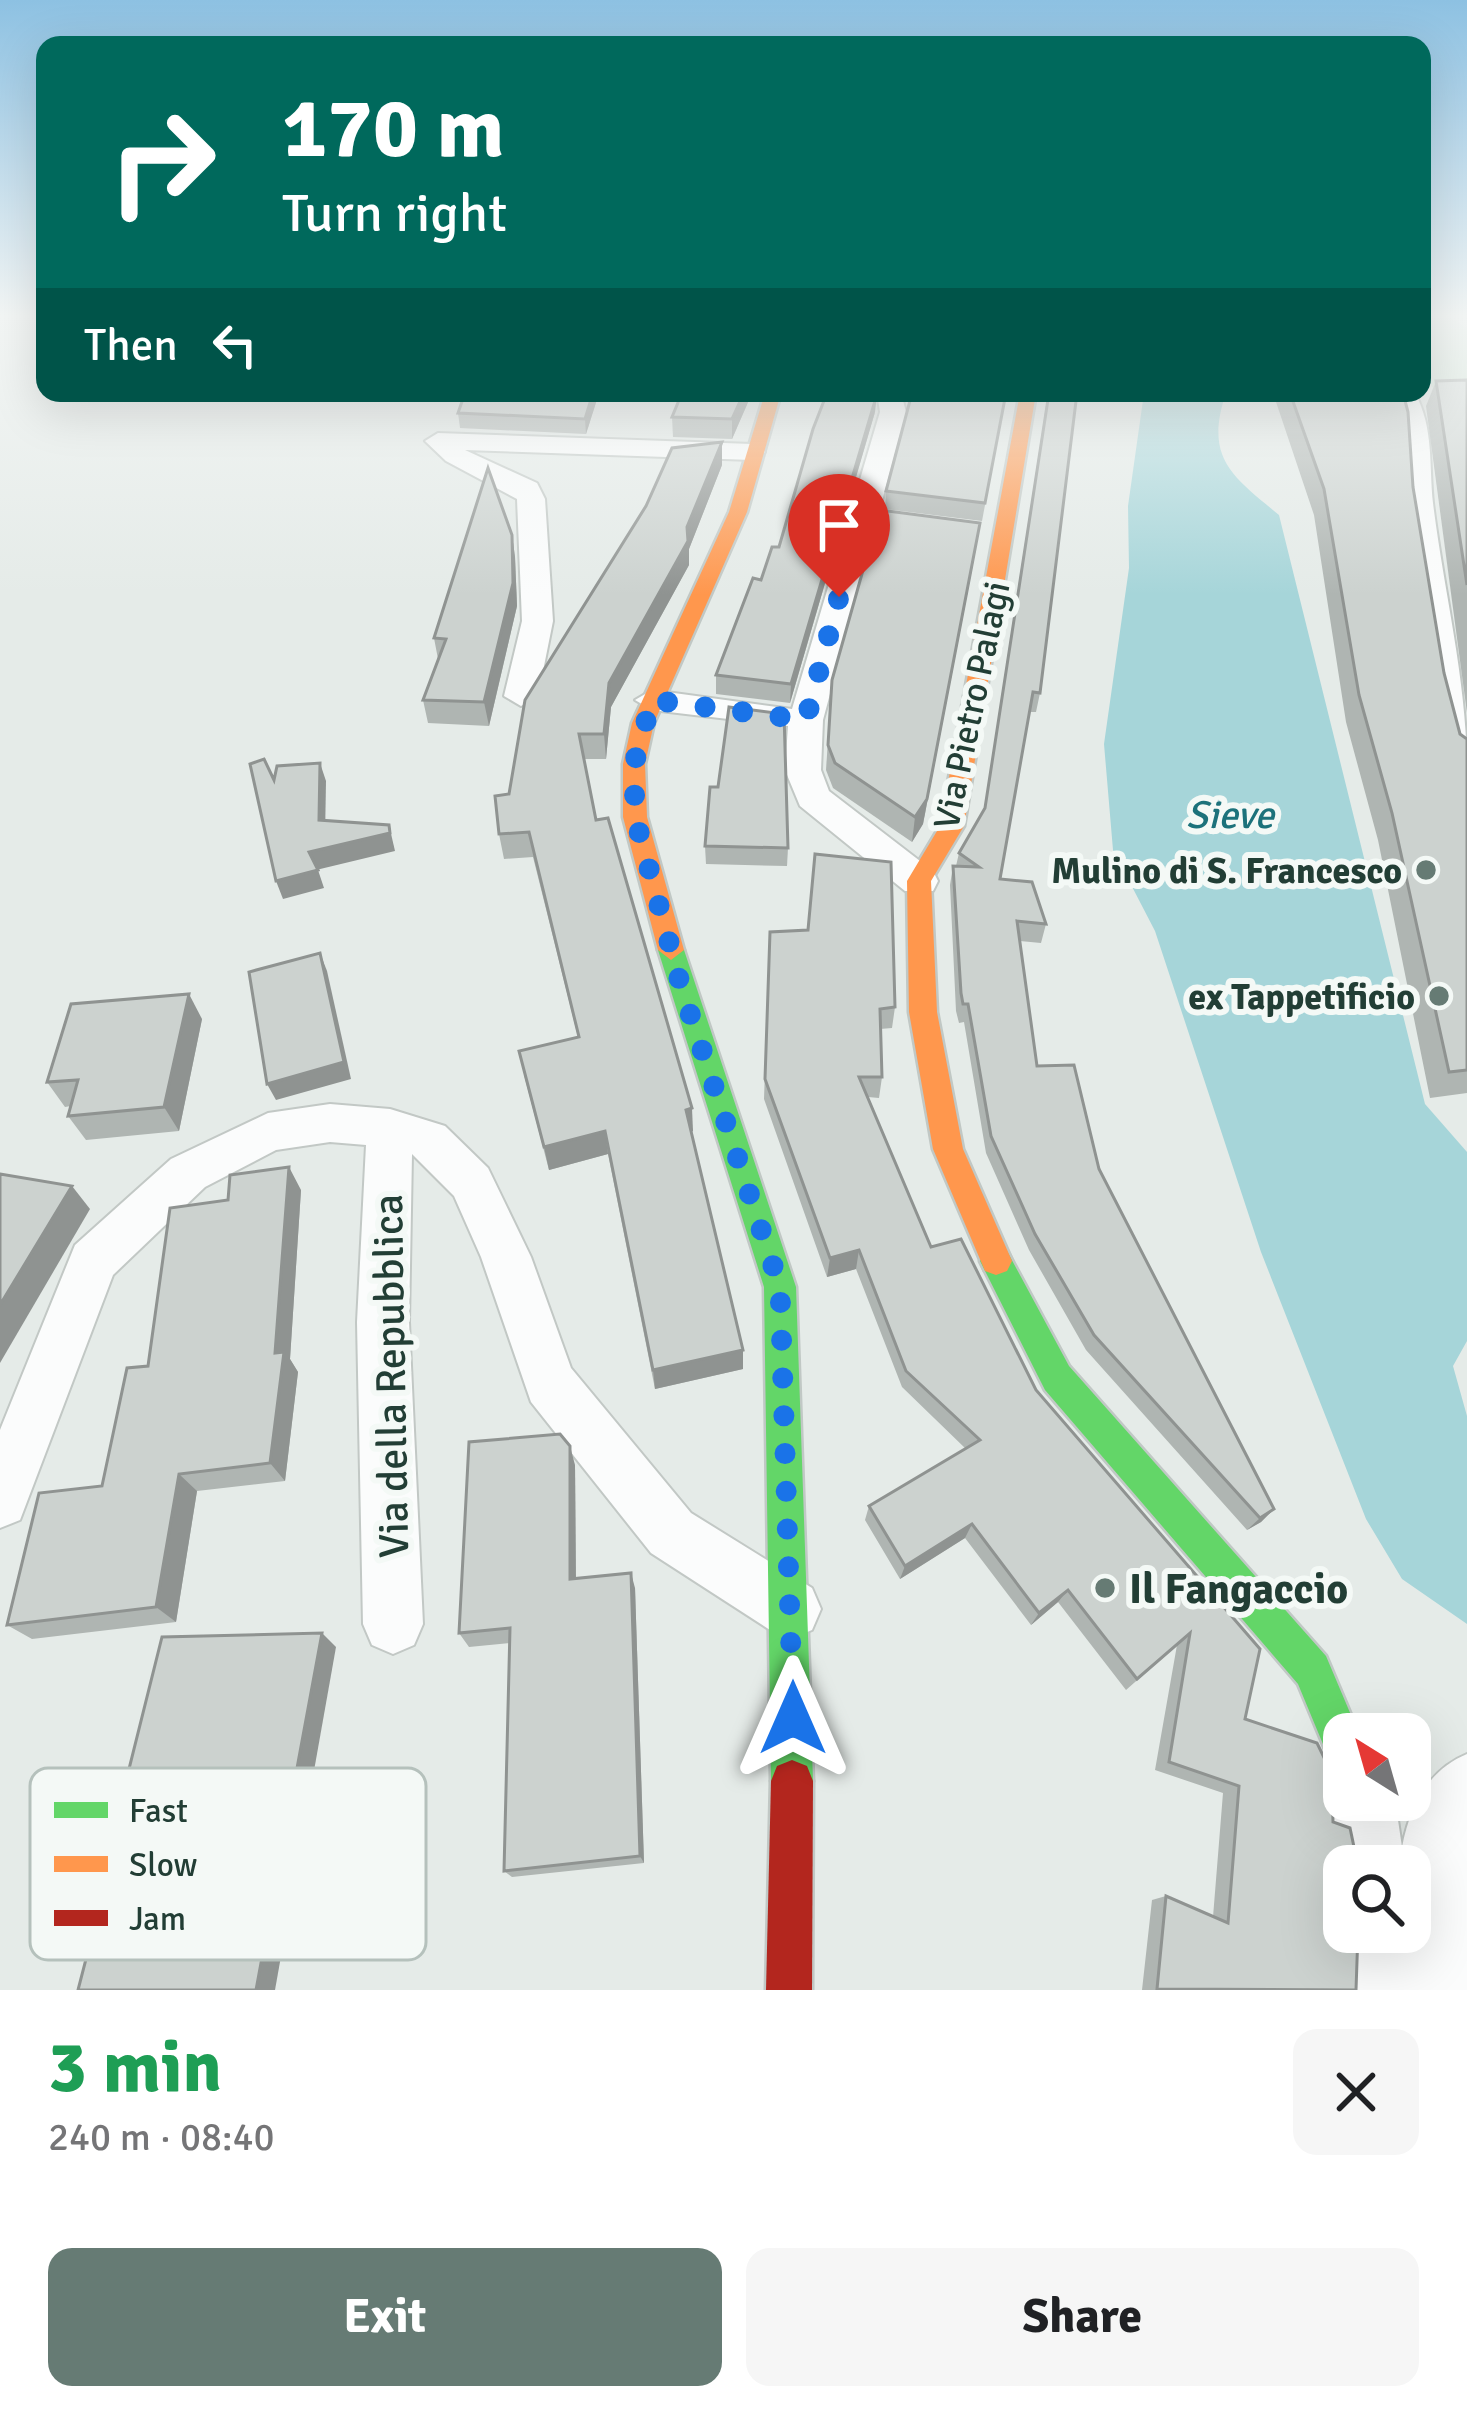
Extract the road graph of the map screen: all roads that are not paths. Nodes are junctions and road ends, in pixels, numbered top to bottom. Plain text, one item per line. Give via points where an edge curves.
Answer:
1 (767, 409) edge
2 (892, 409) edge
3 (1026, 409) edge
4 (1413, 409) edge
5 (752, 452) junction
6 (965, 532) edge
7 (1006, 538) junction
8 (521, 696) edge
9 (652, 700) junction
10 (1458, 703) edge
11 (806, 720) junction
12 (1467, 760) edge
13 (920, 881) junction
14 (389, 1128) junction
15 (0, 1500) edge
16 (790, 1609) junction
17 (394, 1624) dead end
18 (1330, 1713) edge
19 (1467, 1786) edge
20 (1385, 1953) edge
21 (789, 1990) edge
22 (1390, 1990) edge
23 (1456, 1990) edge

1 - 5 street
2 - 11 street via 873,520
3 - 7 street, Via Pietro Palagi
4 - 10 street via 1418,497
5 - 8 street via 438,441 527,489 540,591 537,661
5 - 9 street via 738,512
6 - 7 street
7 - 13 street, Via Pietro Palagi via 952,826
9 - 11 street
9 - 16 street via 634,764 635,817 780,1287
10 - 12 street
11 - 13 street via 803,770 813,797
13 - 18 street via 923,1012 948,1149 1000,1272 1057,1378 1312,1670
14 - 15 street, Via della Repubblica via 330,1123 268,1132 188,1173 94,1261
14 - 16 street, Via della Repubblica via 428,1140 472,1182 550,1384 671,1534
14 - 17 street, Via della Repubblica via 383,1322
16 - 21 street
19 - 23 street via 1435,1844 1432,1904
20 - 22 street

